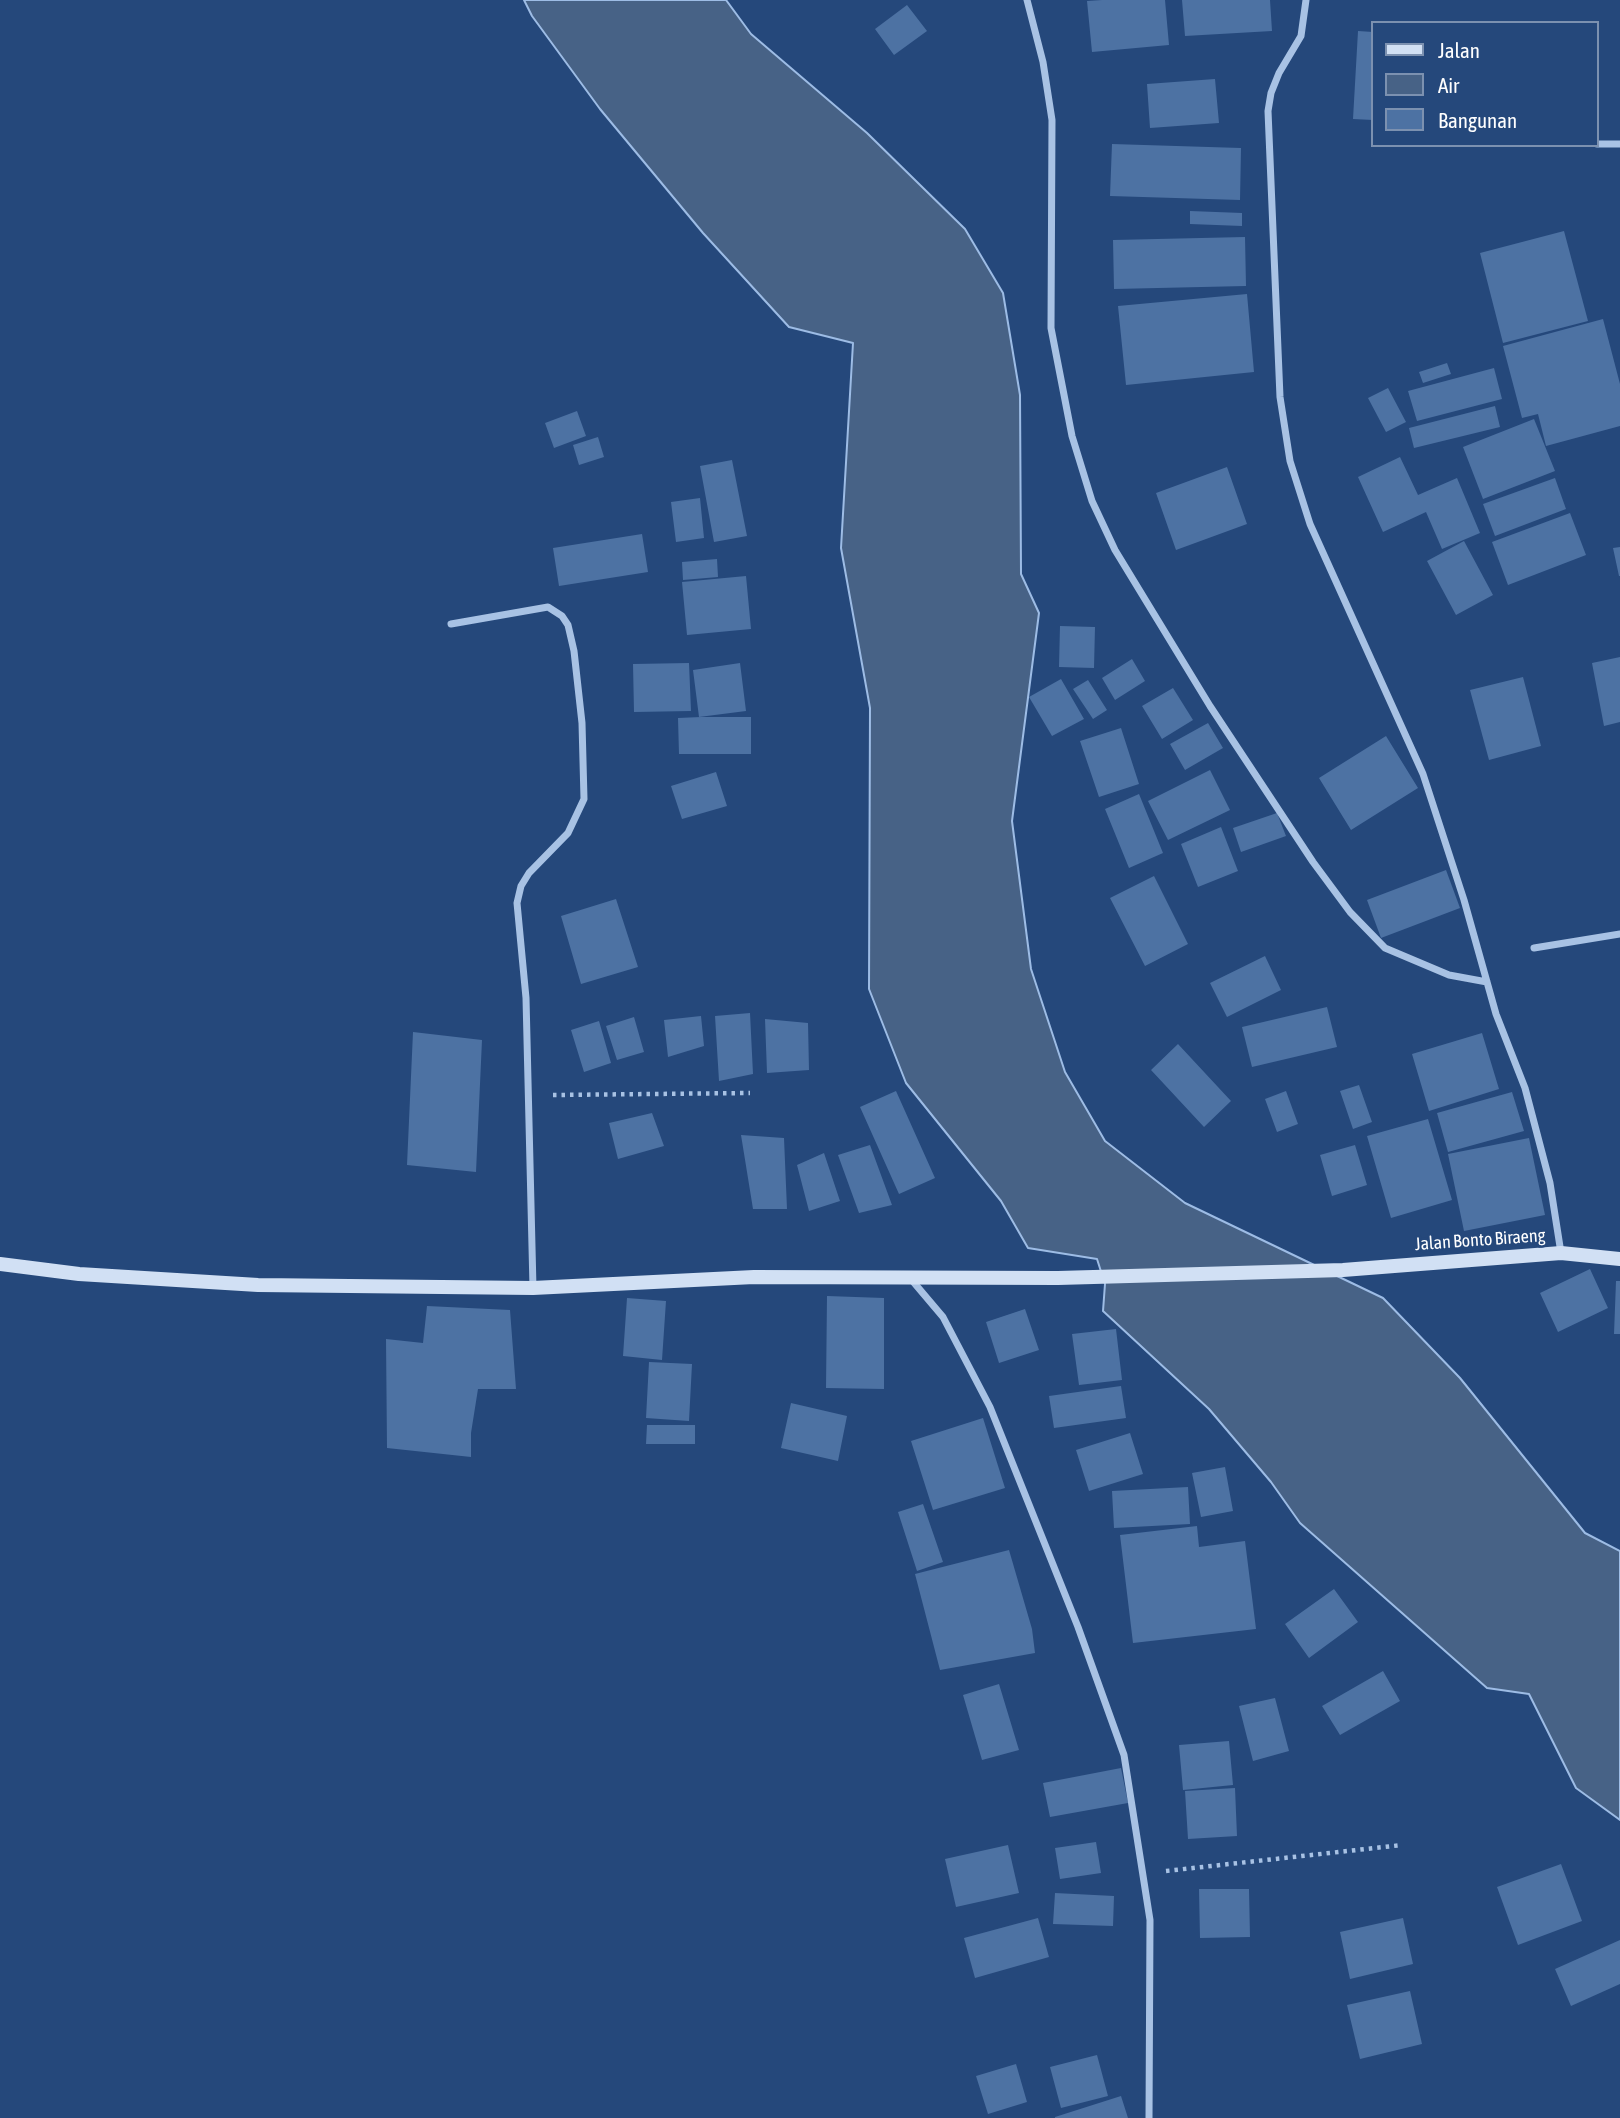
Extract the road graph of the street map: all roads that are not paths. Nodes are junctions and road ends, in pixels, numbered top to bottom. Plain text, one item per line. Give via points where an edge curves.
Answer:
1 (1027, 0) edge
2 (1306, 0) edge
3 (1599, 144) edge
4 (1620, 144) edge
5 (451, 624) dead end
6 (1620, 934) edge
7 (1534, 948) dead end
8 (1487, 982) junction
9 (1561, 1253) junction
10 (1620, 1259) edge
11 (0, 1264) edge
12 (909, 1278) junction
13 (533, 1288) junction
14 (1149, 2118) edge

1 - 8 street via 1052,120 1051,328 1072,436 1091,501 1115,550 1210,706 1350,912 1385,948 1449,975
2 - 8 street via 1301,36 1270,93 1268,111 1279,397 1290,461 1310,524 1423,774
3 - 4 street
5 - 13 street via 548,607 568,625 574,651 584,799 558,847 529,873 517,903 526,998
6 - 7 street
8 - 9 street via 1525,1088 1550,1183
9 - 10 street, Jalan Bonto Biraeng
9 - 12 street, Jalan Bonto Biraeng via 1343,1270
11 - 13 street, Jalan Bonto Biraeng via 79,1274 258,1285
12 - 13 street, Jalan Bonto Biraeng via 754,1277
12 - 14 street via 943,1317 990,1407 1124,1755 1150,1920

